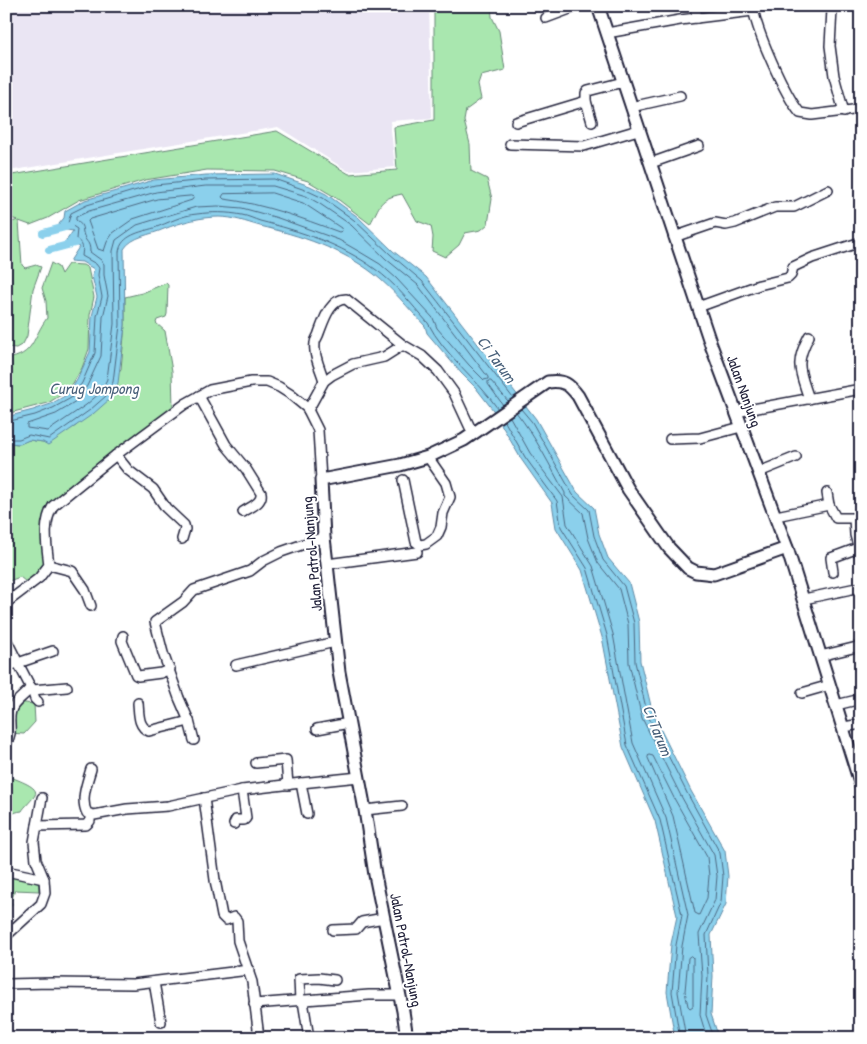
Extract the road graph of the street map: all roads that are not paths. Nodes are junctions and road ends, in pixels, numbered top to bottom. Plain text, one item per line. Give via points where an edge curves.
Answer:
1 (578, 6) edge
2 (598, 6) edge
3 (695, 6) edge
4 (753, 9) edge
5 (832, 9) dead end
6 (546, 18) dead end
7 (697, 18) junction
8 (607, 33) junction
9 (623, 82) junction
10 (680, 96) dead end
11 (586, 101) junction
12 (631, 107) junction
13 (861, 110) edge
14 (844, 112) junction
15 (516, 122) dead end
16 (592, 122) dead end
17 (638, 130) junction
18 (510, 144) dead end
19 (699, 146) dead end
20 (651, 163) junction
21 (828, 190) dead end
22 (674, 237) junction
23 (861, 242) edge
24 (698, 307) junction
25 (809, 336) dead end
26 (403, 345) junction
27 (324, 381) junction
28 (861, 389) edge
29 (199, 396) junction
30 (810, 400) junction
31 (308, 410) junction
32 (736, 412) junction
33 (741, 427) junction
34 (475, 432) junction
35 (670, 439) dead end
36 (116, 455) junction
37 (428, 457) junction
38 (796, 457) dead end
39 (759, 472) junction
40 (321, 480) junction
41 (403, 480) dead end
42 (827, 493) dead end
43 (829, 505) junction
44 (243, 512) dead end
45 (776, 516) junction
46 (324, 537) junction
47 (182, 539) dead end
48 (787, 548) junction
49 (417, 552) dead end
50 (860, 552) edge
51 (327, 564) junction
52 (49, 565) junction
53 (833, 572) dead end
54 (861, 587) edge
55 (804, 599) junction
56 (6, 603) edge
57 (91, 606) dead end
58 (123, 636) dead end
59 (6, 639) edge
60 (335, 642) junction
61 (861, 646) edge
62 (53, 651) dead end
63 (820, 656) junction
64 (18, 663) junction
65 (6, 665) edge
66 (236, 665) dead end
67 (170, 669) junction
68 (830, 685) junction
69 (67, 687) dead end
70 (31, 688) junction
71 (802, 693) dead end
72 (861, 699) edge
73 (38, 702) dead end
74 (138, 703) dead end
75 (836, 705) junction
76 (189, 721) junction
77 (349, 723) junction
78 (861, 724) edge
79 (844, 727) junction
80 (317, 729) dead end
81 (194, 740) dead end
82 (6, 744) edge
83 (256, 763) dead end
84 (91, 769) dead end
85 (359, 777) junction
86 (302, 784) junction
87 (288, 785) junction
88 (861, 786) edge
89 (242, 790) junction
90 (42, 798) dead end
91 (204, 798) junction
92 (402, 806) dead end
93 (365, 810) junction
94 (307, 814) dead end
95 (90, 815) junction
96 (234, 824) dead end
97 (37, 826) junction
98 (6, 870) edge
99 (44, 879) junction
100 (384, 918) junction
101 (333, 930) dead end
102 (6, 936) edge
103 (249, 970) junction
104 (334, 980) dead end
105 (154, 982) junction
106 (6, 984) edge
107 (399, 995) junction
108 (302, 1001) junction
109 (254, 1004) junction
110 (161, 1022) dead end
111 (259, 1037) edge
112 (250, 1038) edge
113 (266, 1038) edge
114 (309, 1038) edge
115 (407, 1038) edge

1 - 6 street
2 - 8 main road, Jalan Nanjung
3 - 7 street
4 - 7 street
4 - 14 street via 770,56 798,111 806,114
5 - 14 street via 830,46
7 - 8 street
8 - 9 main road, Jalan Nanjung
9 - 11 street via 588,91
9 - 12 main road, Jalan Nanjung
10 - 12 street
11 - 15 street
11 - 16 street
12 - 17 main road, Jalan Nanjung
13 - 14 street
17 - 18 street via 584,146
17 - 20 main road, Jalan Nanjung
19 - 20 street
20 - 22 main road, Jalan Nanjung
21 - 22 street via 794,207 775,207 735,223 708,224
22 - 24 main road, Jalan Nanjung
23 - 24 street via 793,267 788,278
24 - 32 main road, Jalan Nanjung
25 - 30 street via 799,361
26 - 27 street via 384,357 341,368
26 - 27 street via 346,299 337,301 323,320 315,342
26 - 34 street via 438,371
27 - 31 street
28 - 30 street
29 - 31 street via 210,390 260,381 290,394
29 - 36 street
29 - 44 street via 226,445 246,468 261,493 260,501
30 - 32 street
31 - 40 street via 318,430
32 - 33 main road, Jalan Nanjung
33 - 35 street via 700,438
33 - 39 main road, Jalan Nanjung
34 - 37 main road, Jalan Patrol-Nanjung
34 - 48 main road, Jalan Patrol-Nanjung via 536,389 548,382 559,381 571,386 578,396 628,489 669,548 688,568 714,574
36 - 47 street via 128,470 154,489 166,508 184,526
36 - 52 street via 53,506 48,514
37 - 40 main road, Jalan Patrol-Nanjung
37 - 41 street via 446,483 450,498 438,536 426,544 416,542
38 - 39 street
39 - 45 main road, Jalan Nanjung
40 - 46 main road, Jalan Patrol-Nanjung
42 - 43 street
43 - 45 street
43 - 50 street via 835,518 856,518
45 - 48 main road, Jalan Nanjung
46 - 51 main road, Jalan Patrol-Nanjung
46 - 67 street via 281,552 250,571 194,590 156,621 158,637
48 - 55 main road, Jalan Nanjung
49 - 51 street
50 - 53 street via 831,558
51 - 60 main road, Jalan Patrol-Nanjung
52 - 56 street via 39,578
52 - 57 street via 72,571
54 - 55 street
55 - 63 main road, Jalan Nanjung
58 - 67 street via 122,641 136,675
59 - 64 street
60 - 66 street
60 - 77 main road, Jalan Patrol-Nanjung
61 - 63 street
62 - 64 street
63 - 68 main road, Jalan Nanjung
64 - 65 street
64 - 70 street
67 - 76 street
68 - 71 street
68 - 75 main road, Jalan Nanjung
69 - 70 street
70 - 73 street
70 - 82 street via 13,707 11,736
72 - 75 street
74 - 76 street via 141,726 149,732
75 - 79 main road, Jalan Nanjung
76 - 81 street
77 - 80 street
77 - 85 main road, Jalan Patrol-Nanjung
78 - 79 street
79 - 88 main road, Jalan Nanjung
83 - 87 street via 286,760
84 - 95 street via 84,792 86,810
85 - 86 street
85 - 93 main road, Jalan Patrol-Nanjung
86 - 87 street
86 - 94 street
87 - 89 street
89 - 91 street
89 - 96 street via 246,818 236,820
90 - 97 street
91 - 95 street via 168,806
91 - 103 street via 222,916 226,920 236,918 238,941
92 - 93 street
93 - 100 main road, Jalan Patrol-Nanjung
95 - 97 street via 86,825
97 - 99 street via 35,851
98 - 99 street
99 - 102 street via 45,893 41,904
100 - 101 street via 362,922 356,929
100 - 107 main road, Jalan Patrol-Nanjung
103 - 105 street
103 - 109 street
104 - 108 street via 298,976
105 - 106 street
105 - 110 street
107 - 108 street
107 - 115 main road, Jalan Patrol-Nanjung
108 - 109 street
108 - 114 street
109 - 111 street
111 - 112 street
111 - 113 street

